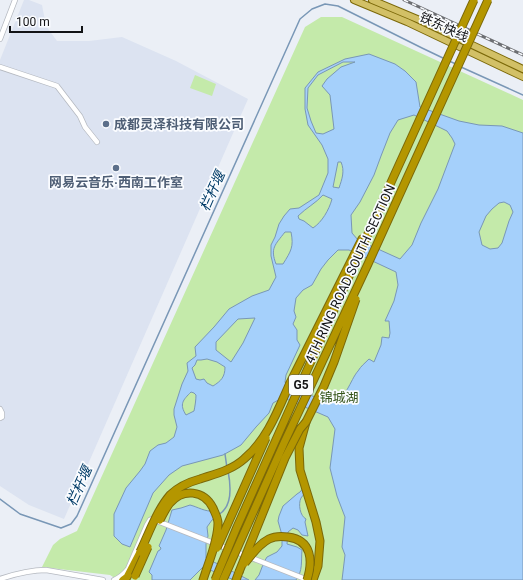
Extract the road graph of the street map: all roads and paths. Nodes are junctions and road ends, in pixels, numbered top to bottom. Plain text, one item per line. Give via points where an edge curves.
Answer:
1 (15, 0) edge
2 (354, 0) edge
3 (372, 0) edge
4 (474, 0) edge
5 (488, 0) edge
6 (0, 39) edge
7 (0, 67) edge
8 (523, 69) edge
9 (523, 77) edge
10 (97, 142) dead end
11 (388, 189) junction
12 (368, 264) junction
13 (0, 409) edge
14 (277, 412) junction
15 (0, 418) edge
16 (306, 422) junction
17 (206, 572) junction
18 (240, 572) junction
19 (135, 578) edge
20 (0, 579) edge
21 (306, 579) edge
22 (103, 580) edge
23 (114, 580) edge
24 (123, 580) edge
25 (203, 580) edge
26 (215, 580) edge
27 (223, 580) edge
28 (236, 580) edge
29 (313, 580) edge

1 - 6 street
2 - 9 main road, 铁东快线
3 - 8 main road, 铁东快线
4 - 11 highway, 4TH RING ROAD SOUTH SECTION / G5, bridge
5 - 12 highway, 4TH RING ROAD SOUTH SECTION / G5, bridge
7 - 10 street via 57,86
11 - 14 highway, bridge
11 - 26 highway, 4TH RING ROAD SOUTH SECTION / G5, bridge
12 - 16 highway, bridge via 334,362
12 - 27 highway, 4TH RING ROAD SOUTH SECTION / G5, bridge
13 - 15 street
14 - 17 highway, bridge
14 - 24 highway, bridge via 261,440 244,460 228,469 182,486 171,494 161,508 128,577
16 - 18 highway, bridge via 285,458
16 - 29 highway via 299,448 300,470 320,541 318,566
17 - 19 highway, bridge via 218,522 210,502 201,495 191,493 180,495 163,514
17 - 25 highway
18 - 21 highway, bridge via 257,548 268,539 278,536 289,537 298,539 309,552 311,563
18 - 28 highway
20 - 22 street via 46,570
21 - 23 street via 150,520 128,569 120,578

